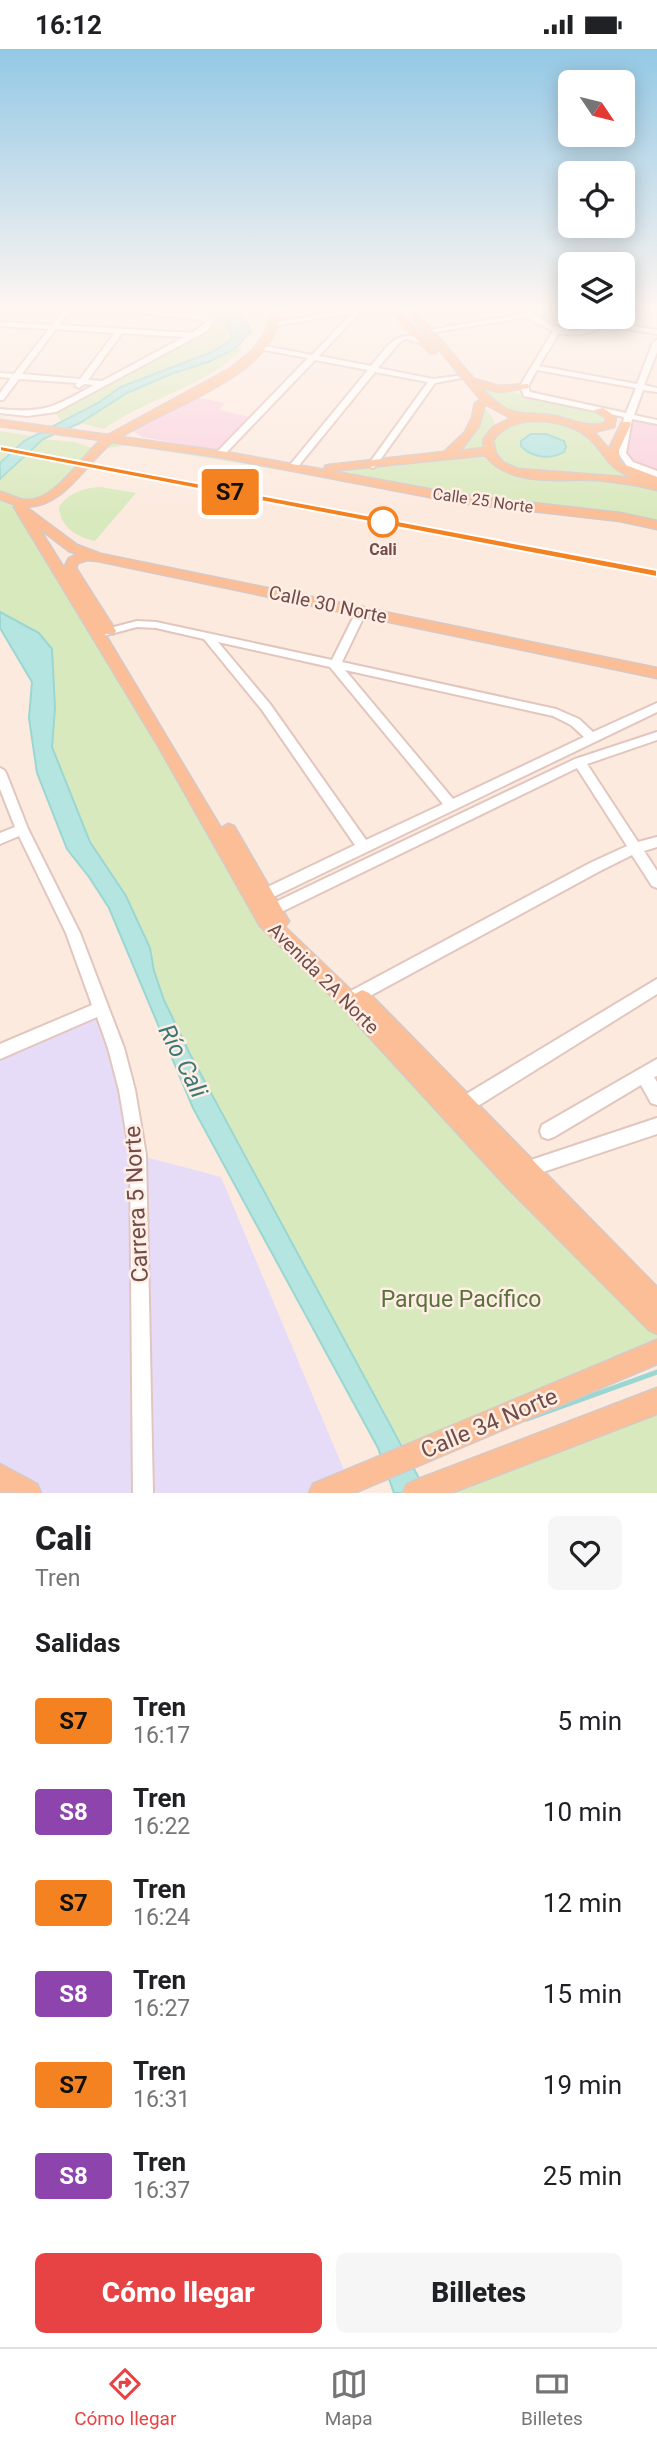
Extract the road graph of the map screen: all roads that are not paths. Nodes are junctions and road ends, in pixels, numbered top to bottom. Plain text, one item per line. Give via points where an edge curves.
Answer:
1 (16, 377) edge
2 (32, 377) edge
3 (85, 377) edge
4 (115, 377) edge
5 (225, 377) edge
6 (293, 377) edge
7 (367, 377) edge
8 (417, 377) edge
9 (469, 377) edge
10 (532, 377) edge
11 (587, 377) edge
12 (644, 377) edge
13 (457, 378) joint
14 (433, 381) junction
15 (82, 382) junction
16 (473, 382) junction
17 (103, 384) junction
18 (640, 387) junction
19 (526, 390) junction
20 (657, 390) edge
21 (0, 398) edge
22 (66, 403) junction
23 (480, 403) junction
24 (599, 410) junction
25 (0, 411) edge
26 (524, 419) junction
27 (627, 420) junction
28 (657, 422) edge
29 (0, 423) edge
30 (128, 427) junction
31 (578, 427) junction
32 (496, 429) junction
33 (32, 430) junction
34 (0, 431) edge
35 (85, 434) junction
36 (111, 437) junction
37 (161, 445) junction
38 (488, 451) junction
39 (220, 454) junction
40 (444, 458) junction
41 (615, 464) junction
42 (372, 465) junction
43 (293, 467) junction
44 (309, 469) junction
45 (655, 480) edge
46 (1, 495) edge
47 (18, 505) junction
48 (657, 525) edge
49 (98, 557) junction
50 (362, 610) junction
51 (104, 633) junction
52 (209, 638) junction
53 (335, 666) junction
54 (657, 673) edge
55 (657, 707) edge
56 (657, 736) edge
57 (592, 738) junction
58 (579, 762) junction
59 (0, 773) edge
60 (451, 804) junction
61 (22, 829) junction
62 (0, 839) edge
63 (657, 842) edge
64 (363, 846) junction
65 (635, 848) junction
66 (657, 882) edge
67 (263, 905) junction
68 (657, 986) edge
69 (353, 997) junction
70 (101, 1008) junction
71 (0, 1052) edge
72 (650, 1071) edge
73 (657, 1097) edge
74 (459, 1108) junction
75 (657, 1126) edge
76 (548, 1131) dead end
77 (519, 1173) junction
78 (657, 1304) edge
79 (657, 1322) edge
80 (657, 1352) edge
81 (657, 1401) edge
82 (0, 1477) edge
83 (339, 1488) edge
84 (28, 1493) edge
85 (143, 1493) edge
86 (415, 1493) edge

1 - 21 street
2 - 15 street
3 - 15 street
4 - 17 street
5 - 30 main road
6 - 39 street
7 - 43 street
8 - 14 street
9 - 16 main road
10 - 19 street
11 - 18 street
12 - 18 street
13 - 14 street
13 - 23 main road
14 - 42 street
15 - 17 street
15 - 22 street
16 - 19 main road
16 - 26 main road via 491,404
17 - 22 street
18 - 20 street
18 - 27 street
19 - 24 street
22 - 25 street via 38,413
23 - 32 main road
23 - 40 main road via 480,415 471,429 457,450
24 - 27 street
24 - 31 main road via 611,418 608,426
26 - 31 main road via 552,419
26 - 32 main road
27 - 28 street
27 - 41 main road via 614,450
27 - 45 street via 622,453
29 - 33 main road, Calle 25 Norte
30 - 36 main road
30 - 37 main road via 133,436
31 - 41 main road via 597,440
32 - 38 main road via 488,440
33 - 34 main road
33 - 35 main road, Calle 25 Norte
33 - 35 main road via 72,441 82,440
35 - 36 main road, Calle 25 Norte
36 - 37 main road, Calle 25 Norte
36 - 47 main road via 51,496
37 - 39 main road, Calle 25 Norte
38 - 40 main road, Calle 25 Norte
38 - 45 main road via 504,466 530,476
39 - 43 main road, Calle 25 Norte
40 - 42 main road, Calle 25 Norte
41 - 45 main road
42 - 44 main road, Calle 25 Norte
43 - 44 main road, Calle 25 Norte
44 - 48 main road, Calle 25 Norte via 461,499
46 - 47 main road, Calle 30 Norte
47 - 49 main road, Calle 30 Norte via 73,548
47 - 51 main road, Avenida 2A Norte
49 - 50 main road, Calle 30 Norte
49 - 51 main road, Avenida 2A Norte via 80,557 70,566
50 - 53 street
50 - 54 main road, Calle 30 Norte
51 - 52 street via 145,623
51 - 67 main road, Avenida 2A Norte
52 - 53 street
52 - 64 street via 266,707
53 - 57 street via 556,713
53 - 60 street
55 - 57 street
56 - 58 street
57 - 60 street
58 - 65 street
58 - 67 street
59 - 61 street, Carrera 5 Norte
60 - 64 street
61 - 62 street
61 - 70 street, Carrera 5 Norte via 73,933
63 - 65 street
64 - 67 street
65 - 66 street
65 - 69 street
67 - 69 main road, Avenida 2A Norte
68 - 74 street
69 - 74 main road, Avenida 2A Norte
70 - 71 street
70 - 85 street, Carrera 5 Norte via 127,1090 138,1155
72 - 73 street
72 - 76 street
74 - 77 main road, Avenida 2A Norte
75 - 77 street
77 - 78 main road, Avenida 2A Norte
77 - 79 main road, Avenida 2A Norte
80 - 83 main road, Calle 34 Norte
81 - 86 main road, Calle 34 Norte
82 - 84 main road

